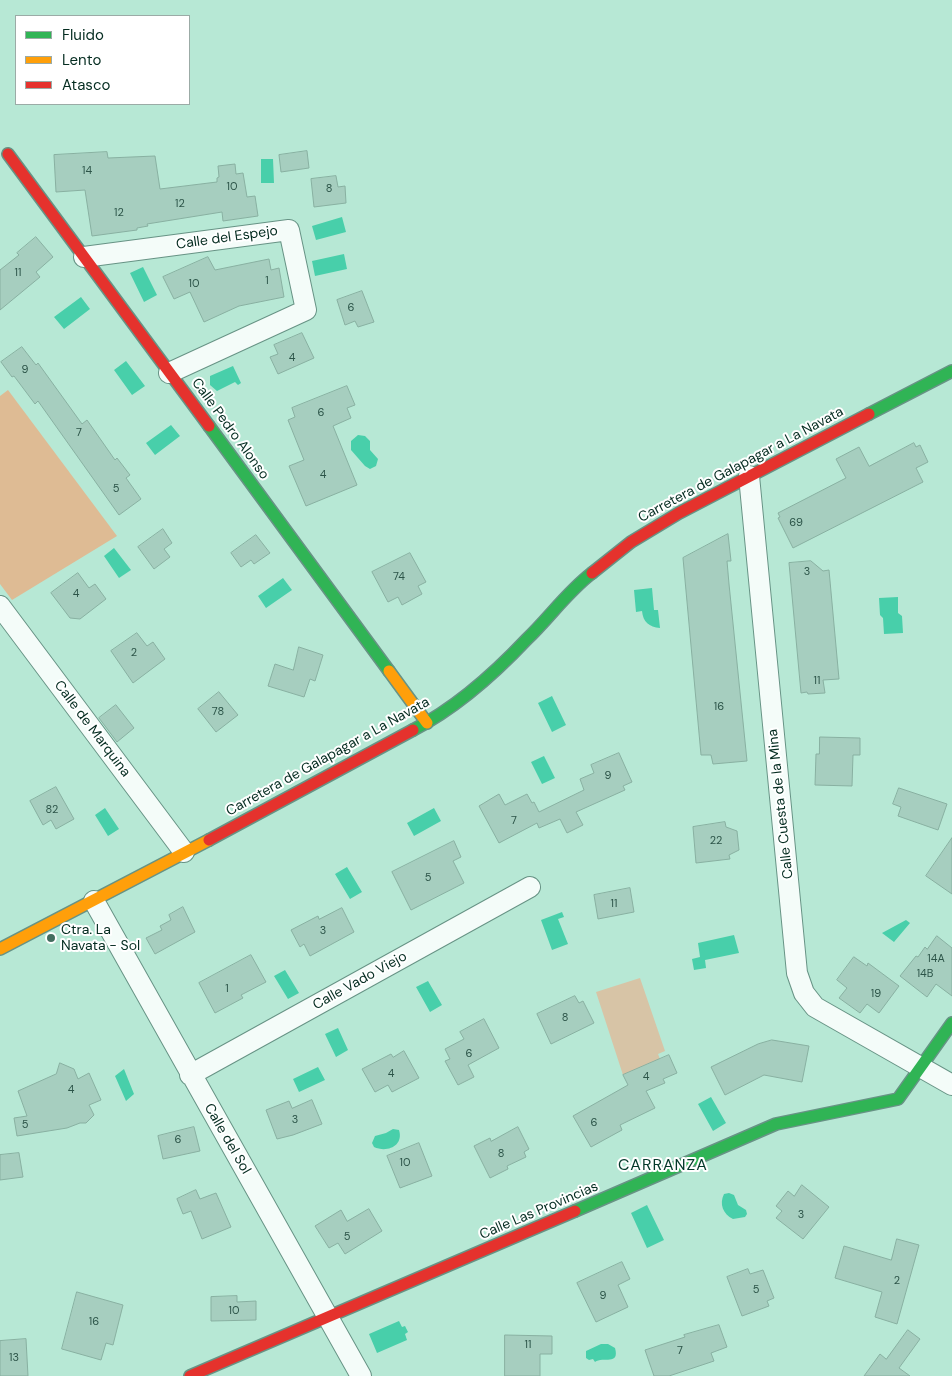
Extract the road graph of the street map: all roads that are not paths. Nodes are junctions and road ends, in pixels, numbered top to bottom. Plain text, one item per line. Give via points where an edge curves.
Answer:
1 (8, 154) dead end
2 (84, 257) junction
3 (952, 371) edge
4 (169, 373) junction
5 (749, 476) junction
6 (0, 606) edge
7 (427, 723) junction
8 (184, 852) junction
9 (530, 887) dead end
10 (94, 901) junction
11 (0, 949) edge
12 (952, 1023) edge
13 (921, 1067) junction
14 (190, 1075) junction
15 (952, 1085) edge
16 (328, 1318) junction
17 (190, 1376) edge
18 (360, 1376) edge

1 - 2 street, Calle Pedro Alonso
2 - 4 street, Calle Pedro Alonso
2 - 4 street, Calle del Espejo via 289,230 306,310
3 - 5 street, Carretera de Galapagar a La Navata
4 - 7 street, Calle Pedro Alonso
5 - 7 street, Carretera de Galapagar a La Navata via 631,542 586,578 477,687
5 - 13 street, Calle Cuesta de la Mina via 797,973 804,993 815,1007
6 - 8 street, Calle de Marquina
7 - 8 street, Carretera de Galapagar a La Navata
8 - 10 street, Carretera de Galapagar a La Navata
9 - 14 street, Calle Vado Viejo
10 - 11 street, Carretera de Galapagar a La Navata
10 - 14 street, Calle del Sol
12 - 13 street, Calle Las Provincias
13 - 15 street, Calle Cuesta de la Mina
13 - 16 street, Calle Las Provincias via 898,1099 776,1124
14 - 16 street, Calle del Sol
16 - 17 street, Calle Las Provincias
16 - 18 street, Calle del Sol

